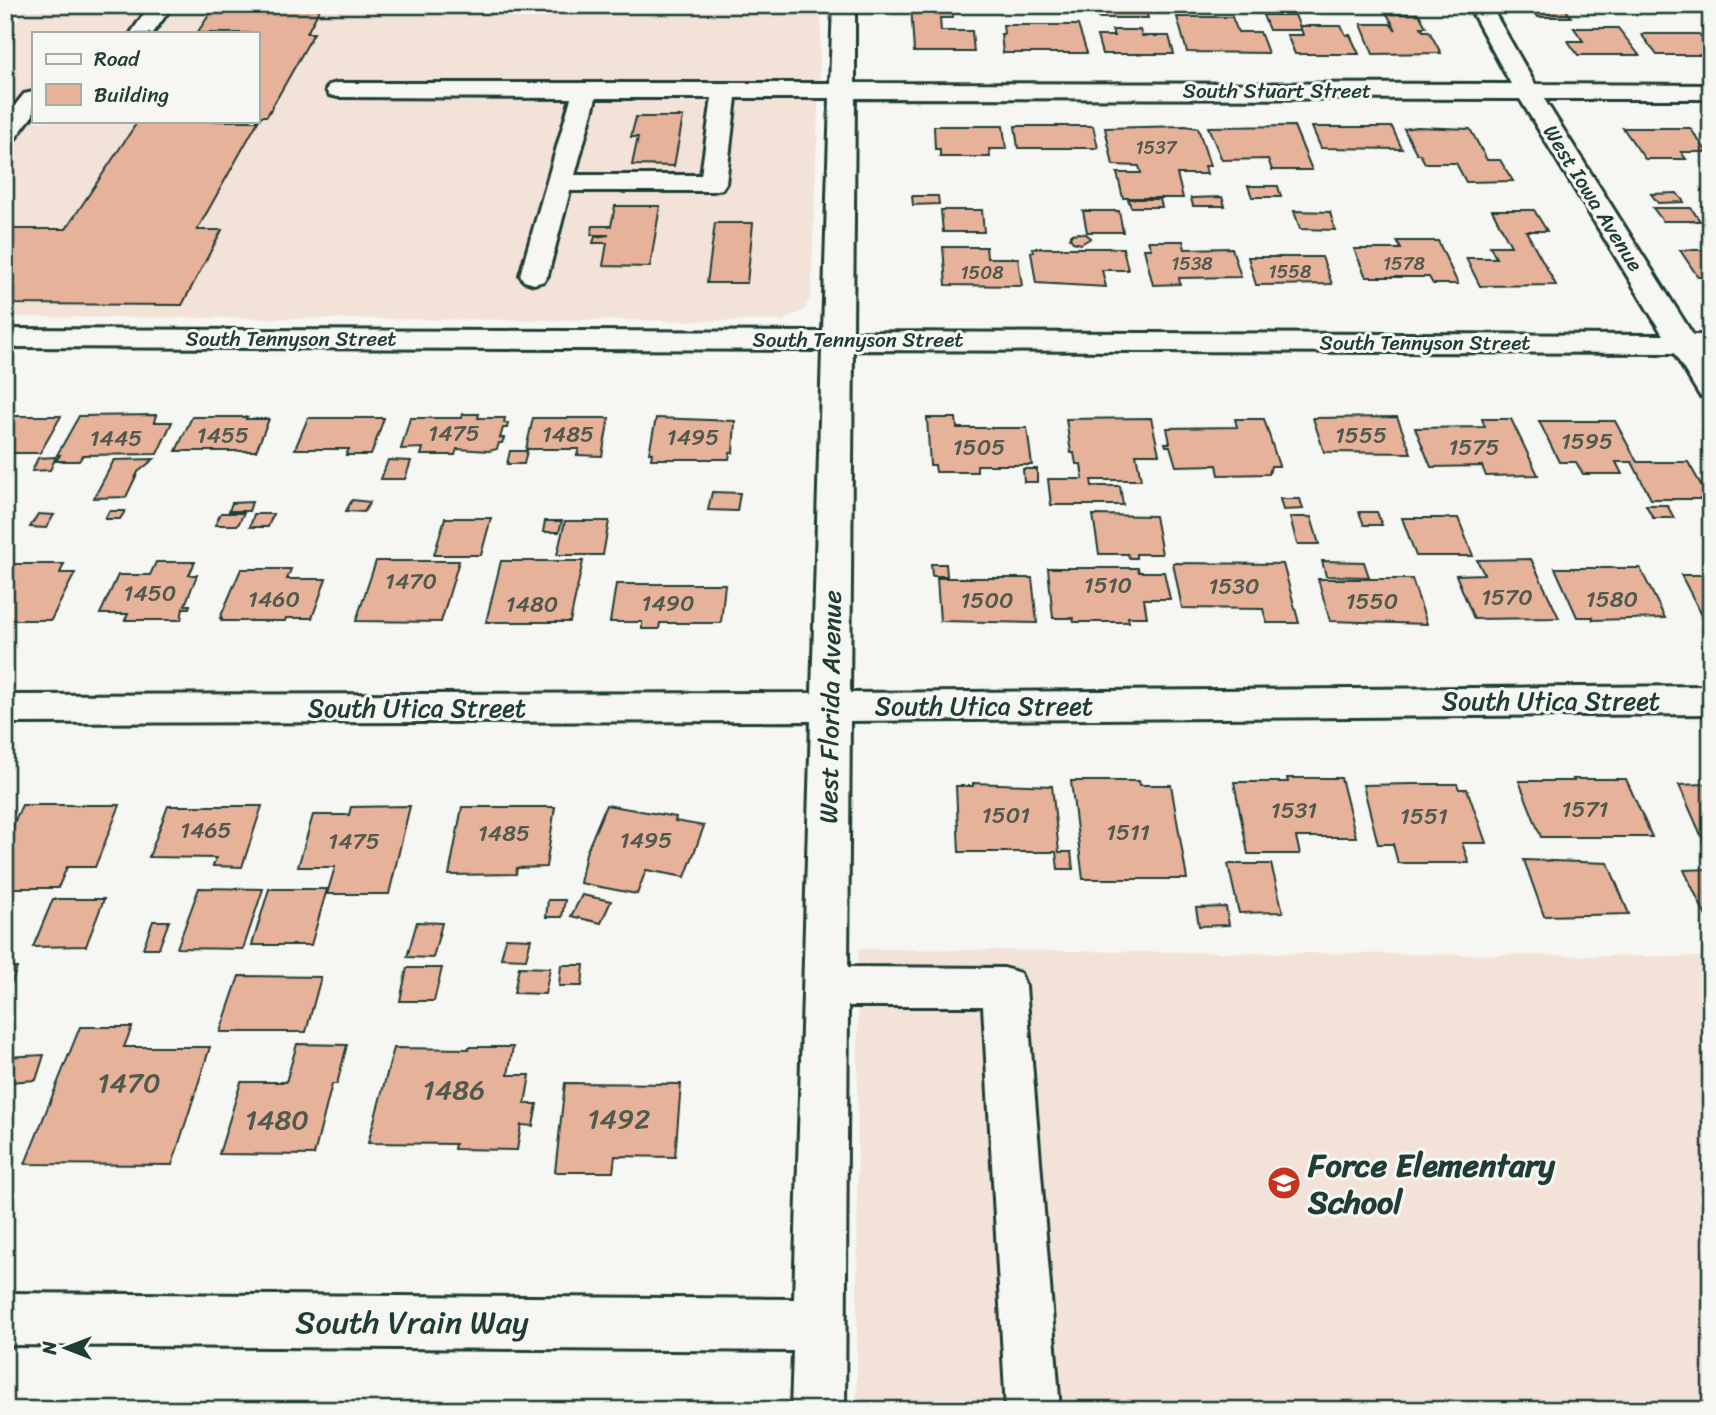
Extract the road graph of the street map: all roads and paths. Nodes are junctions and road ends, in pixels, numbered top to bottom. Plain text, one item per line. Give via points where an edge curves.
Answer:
1 (162, 5) edge
2 (844, 5) edge
3 (1479, 5) edge
4 (143, 32) edge
5 (338, 90) dead end
6 (586, 90) junction
7 (725, 90) junction
8 (843, 91) junction
9 (1527, 91) junction
10 (1711, 92) edge
11 (32, 100) edge
12 (5, 135) edge
13 (559, 183) junction
14 (534, 275) dead end
15 (5, 338) edge
16 (838, 340) junction
17 (1698, 344) edge
18 (1711, 388) edge
19 (1711, 700) edge
20 (831, 707) junction
21 (5, 709) edge
22 (825, 986) junction
23 (5, 1319) edge
24 (819, 1325) junction
25 (818, 1410) edge
26 (1033, 1410) edge

1 - 4 street
2 - 8 street, West Florida Avenue
3 - 9 street, West Iowa Avenue
5 - 6 street, South Stuart Street
6 - 7 street, South Stuart Street
6 - 13 street
7 - 8 street, South Stuart Street
7 - 13 street via 713,183
8 - 9 street, South Stuart Street
8 - 16 street, West Florida Avenue
9 - 10 street, South Stuart Street
9 - 17 street, West Iowa Avenue
11 - 12 street
13 - 14 street
15 - 16 street, South Tennyson Street
16 - 17 street, South Tennyson Street
16 - 20 street, West Florida Avenue
17 - 18 street, West Iowa Avenue
19 - 20 street, South Utica Street
20 - 21 street, South Utica Street
20 - 22 street, West Florida Avenue
22 - 24 street, West Florida Avenue
22 - 26 street via 1004,987
23 - 24 street, South Vrain Way
24 - 25 street, West Florida Avenue

